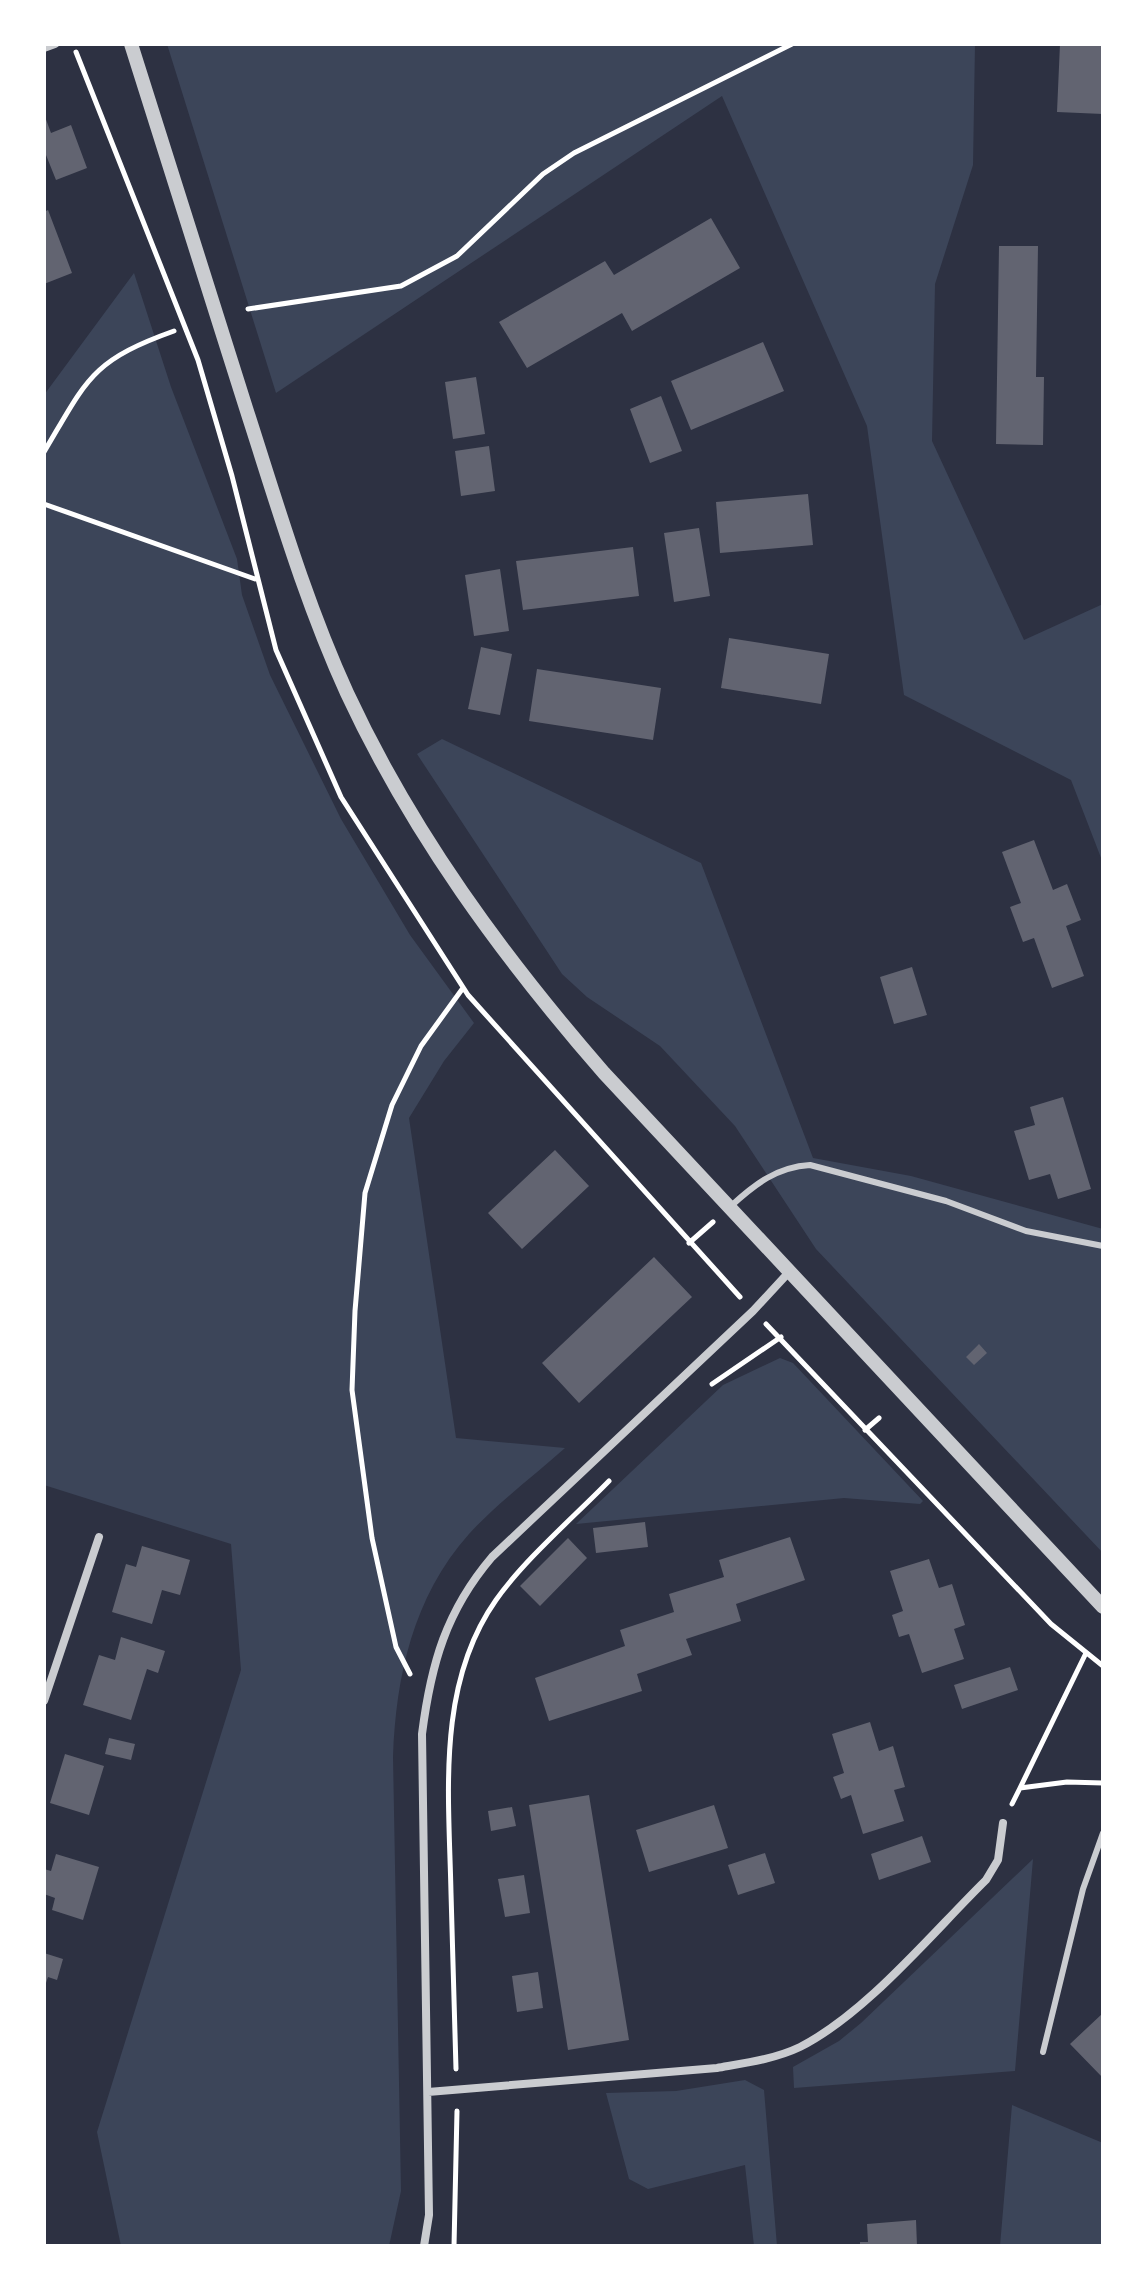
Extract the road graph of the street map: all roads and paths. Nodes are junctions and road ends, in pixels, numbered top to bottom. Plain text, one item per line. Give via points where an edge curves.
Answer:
1 (55, 44) edge
2 (131, 44) edge
3 (792, 44) edge
4 (44, 48) edge
5 (248, 309) dead end
6 (174, 331) dead end
7 (44, 452) edge
8 (44, 504) edge
9 (255, 579) dead end
10 (463, 987) dead end
11 (729, 1208) junction
12 (1103, 1246) edge
13 (790, 1271) junction
14 (781, 1337) dead end
15 (708, 1387) dead end
16 (879, 1418) dead end
17 (865, 1430) dead end
18 (619, 1471) dead end
19 (99, 1537) dead end
20 (1103, 1607) edge
21 (1086, 1653) dead end
22 (410, 1674) dead end
23 (44, 1701) edge
24 (1103, 1783) edge
25 (1020, 1788) junction
26 (1003, 1823) joint
27 (1103, 1833) edge
28 (1043, 2052) dead end
29 (456, 2064) dead end
30 (428, 2092) junction
31 (457, 2111) dead end
32 (424, 2246) edge
33 (454, 2246) edge

1 - 4 street
2 - 11 street via 306,594 348,694 471,909 604,1073
3 - 5 path via 574,153 543,174 457,256 401,286
6 - 7 path via 112,358 89,377
8 - 9 path
10 - 22 path via 421,1046 392,1105 365,1193 355,1311 352,1390 372,1538 396,1647
11 - 12 lane via 756,1183 789,1166 810,1165 946,1201 1026,1231
11 - 13 street
13 - 20 street
13 - 30 street via 492,1557 468,1584 450,1617 427,1693 422,1734
14 - 15 path
16 - 17 path
18 - 29 path via 496,1600 467,1655 455,1696 449,1819
19 - 23 street
21 - 25 path
24 - 25 path
25 - 26 path
26 - 30 street via 998,1860 986,1880 847,2016 798,2048 717,2068
27 - 28 lane via 1083,1889
30 - 32 street via 429,2215
31 - 33 path

